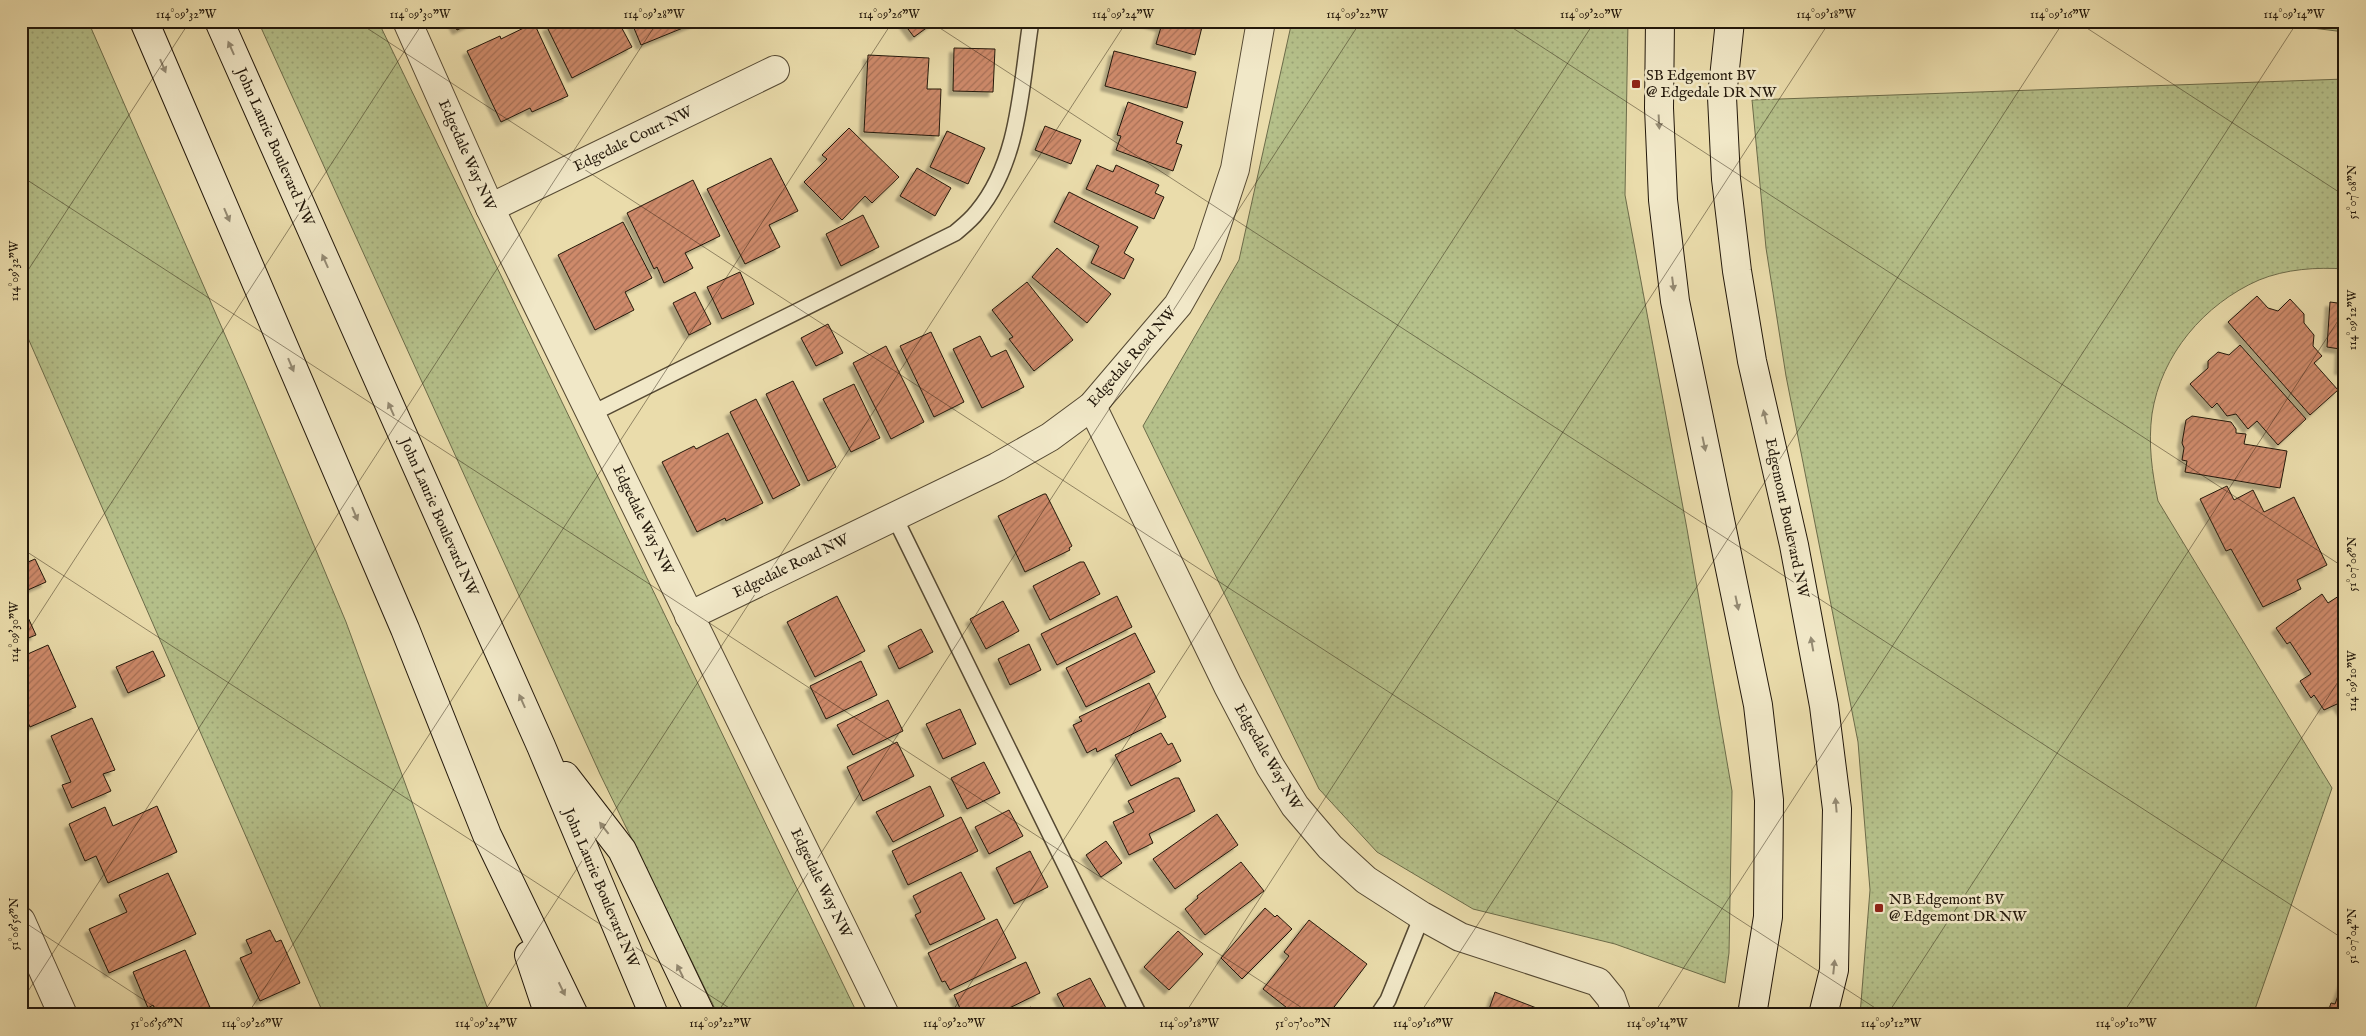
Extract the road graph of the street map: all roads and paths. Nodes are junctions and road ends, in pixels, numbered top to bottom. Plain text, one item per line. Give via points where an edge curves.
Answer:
1 (144, 21) edge
2 (219, 21) edge
3 (407, 21) edge
4 (1031, 21) edge
5 (1261, 21) edge
6 (1660, 21) edge
7 (1730, 21) edge
8 (775, 70) dead end
9 (490, 208) junction
10 (1092, 406) junction
11 (591, 414) junction
12 (894, 516) junction
13 (689, 616) junction
14 (541, 746) junction
15 (488, 835) junction
16 (1422, 916) junction
17 (21, 921) edge
18 (63, 1015) edge
19 (550, 1015) edge
20 (574, 1015) edge
21 (654, 1015) edge
22 (701, 1015) edge
23 (885, 1015) edge
24 (1139, 1015) edge
25 (1378, 1015) edge
26 (1618, 1015) edge
27 (1752, 1015) edge
28 (1823, 1015) edge

1 -> 15 main road via 405,629
14 -> 2 main road, John Laurie Boulevard NW
3 - 9 main road, Edgedale Way NW
4 - 11 lane via 1013,136 991,192 977,213 955,233
5 - 10 main road, Edgedale Road NW via 1235,169 1208,254 1178,305
6 -> 27 main road via 1662,182 1675,301 1758,705 1769,800 1768,917
28 -> 7 main road, Edgemont Boulevard NW via 1834,970 1837,809 1824,706 1794,545 1752,361 1737,272 1726,179 1722,97
8 - 9 main road, Edgedale Court NW
9 - 11 main road, Edgedale Way NW
10 - 12 main road, Edgedale Road NW via 1043,442
10 - 16 main road, Edgedale Way NW via 1228,686 1294,806 1330,847 1366,880
11 - 13 main road, Edgedale Way NW
12 - 13 main road, Edgedale Road NW
12 - 24 lane
13 - 23 main road, Edgedale Way NW
14 - 21 main road, John Laurie Boulevard NW
22 -> 14 main road via 622,850
15 - 19 main road
15 -> 20 main road
16 - 25 lane via 1388,1000
16 - 26 main road, Edgedale Way NW via 1460,937 1598,982 1612,998
17 - 18 main road

